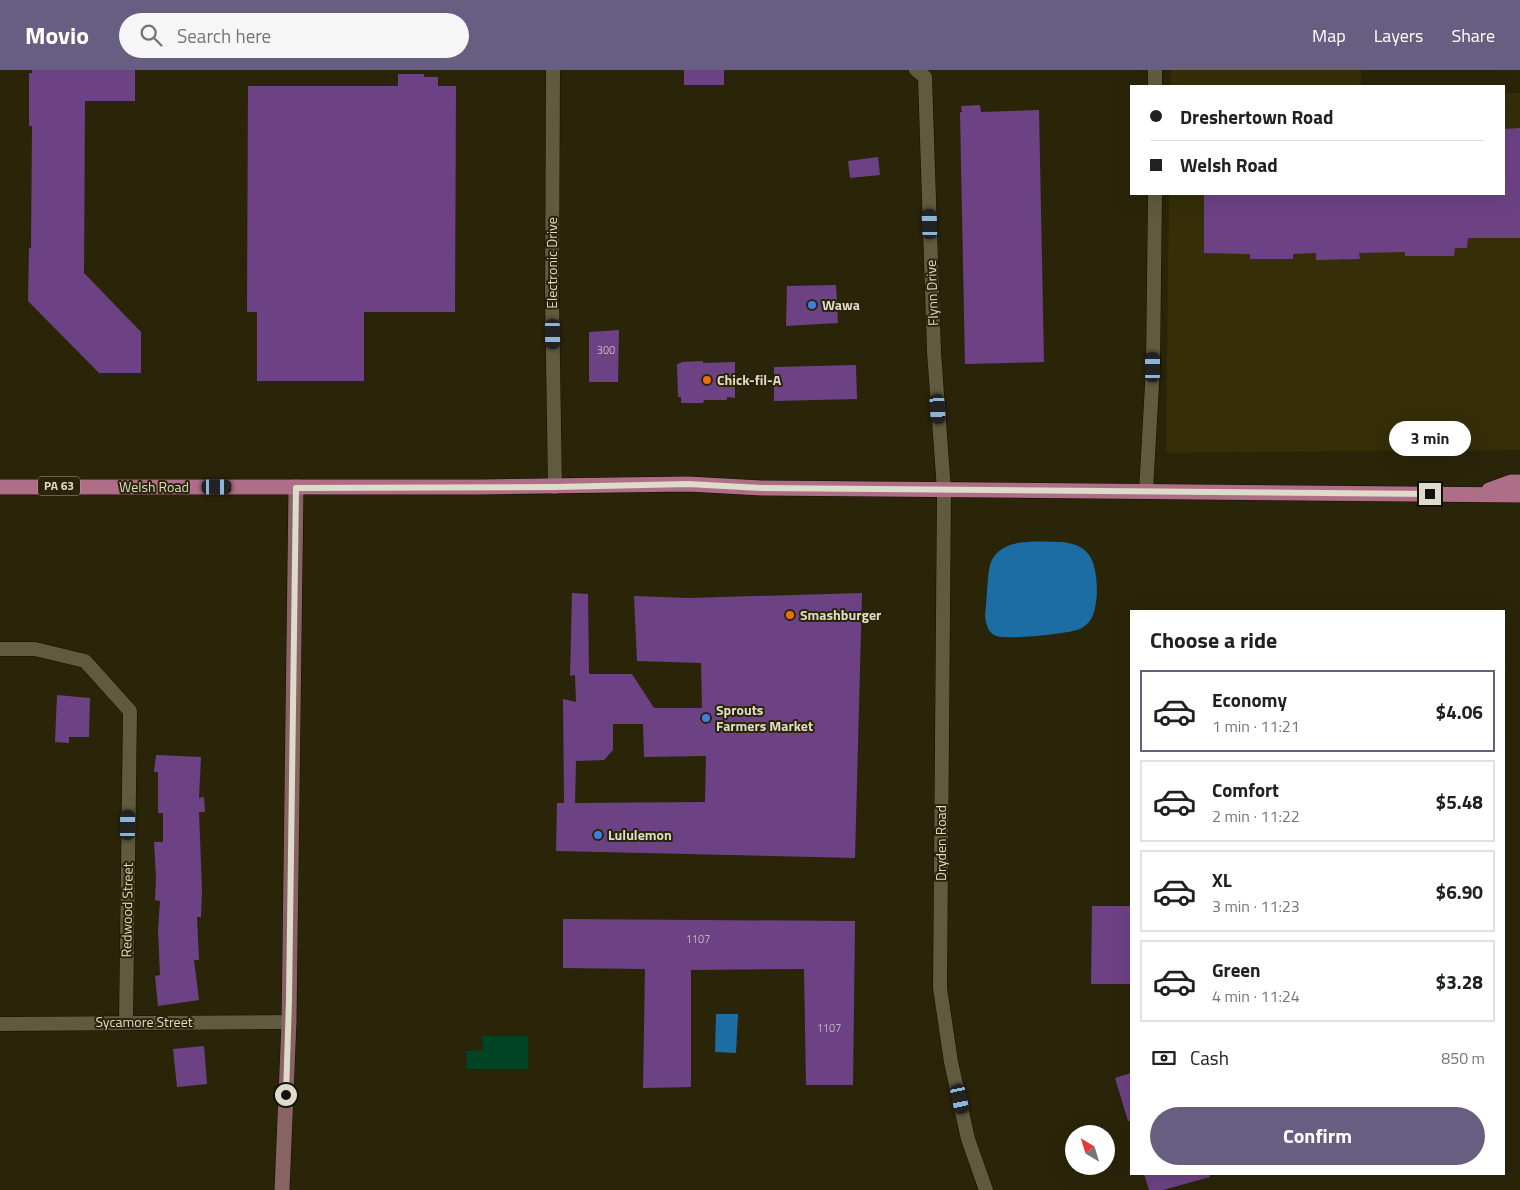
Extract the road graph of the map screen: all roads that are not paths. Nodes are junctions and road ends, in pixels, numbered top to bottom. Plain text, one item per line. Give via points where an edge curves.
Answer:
1 (553, 70) edge
2 (916, 70) edge
3 (1155, 70) edge
4 (1155, 85) edge
5 (1155, 195) edge
6 (1520, 482) edge
7 (0, 487) edge
8 (555, 487) junction
9 (296, 488) junction
10 (944, 490) junction
11 (1146, 491) junction
12 (1478, 494) junction
13 (1520, 495) edge
14 (0, 649) edge
15 (126, 1022) junction
16 (289, 1022) junction
17 (0, 1024) edge
18 (282, 1190) edge
19 (986, 1190) edge

1 - 8 street, Electronic Drive
2 - 10 street, Flynn Drive via 925,77 934,352
3 - 4 street
5 - 11 street via 1153,367
6 - 12 main road, Welsh Road / PA 63
7 - 9 main road, Welsh Road / PA 63
8 - 9 main road, Welsh Road / PA 63
8 - 10 main road, Welsh Road / PA 63 via 688,484
9 - 16 main road
10 - 11 main road, Welsh Road / PA 63
10 - 19 street, Dryden Road via 940,988 951,1062 968,1139
11 - 12 main road, Welsh Road / PA 63
12 - 13 main road, Welsh Road / PA 63
14 - 15 street, Redwood Street via 35,650 85,661 130,711
15 - 16 street, Sycamore Street
15 - 17 street, Sycamore Street
16 - 18 main road

